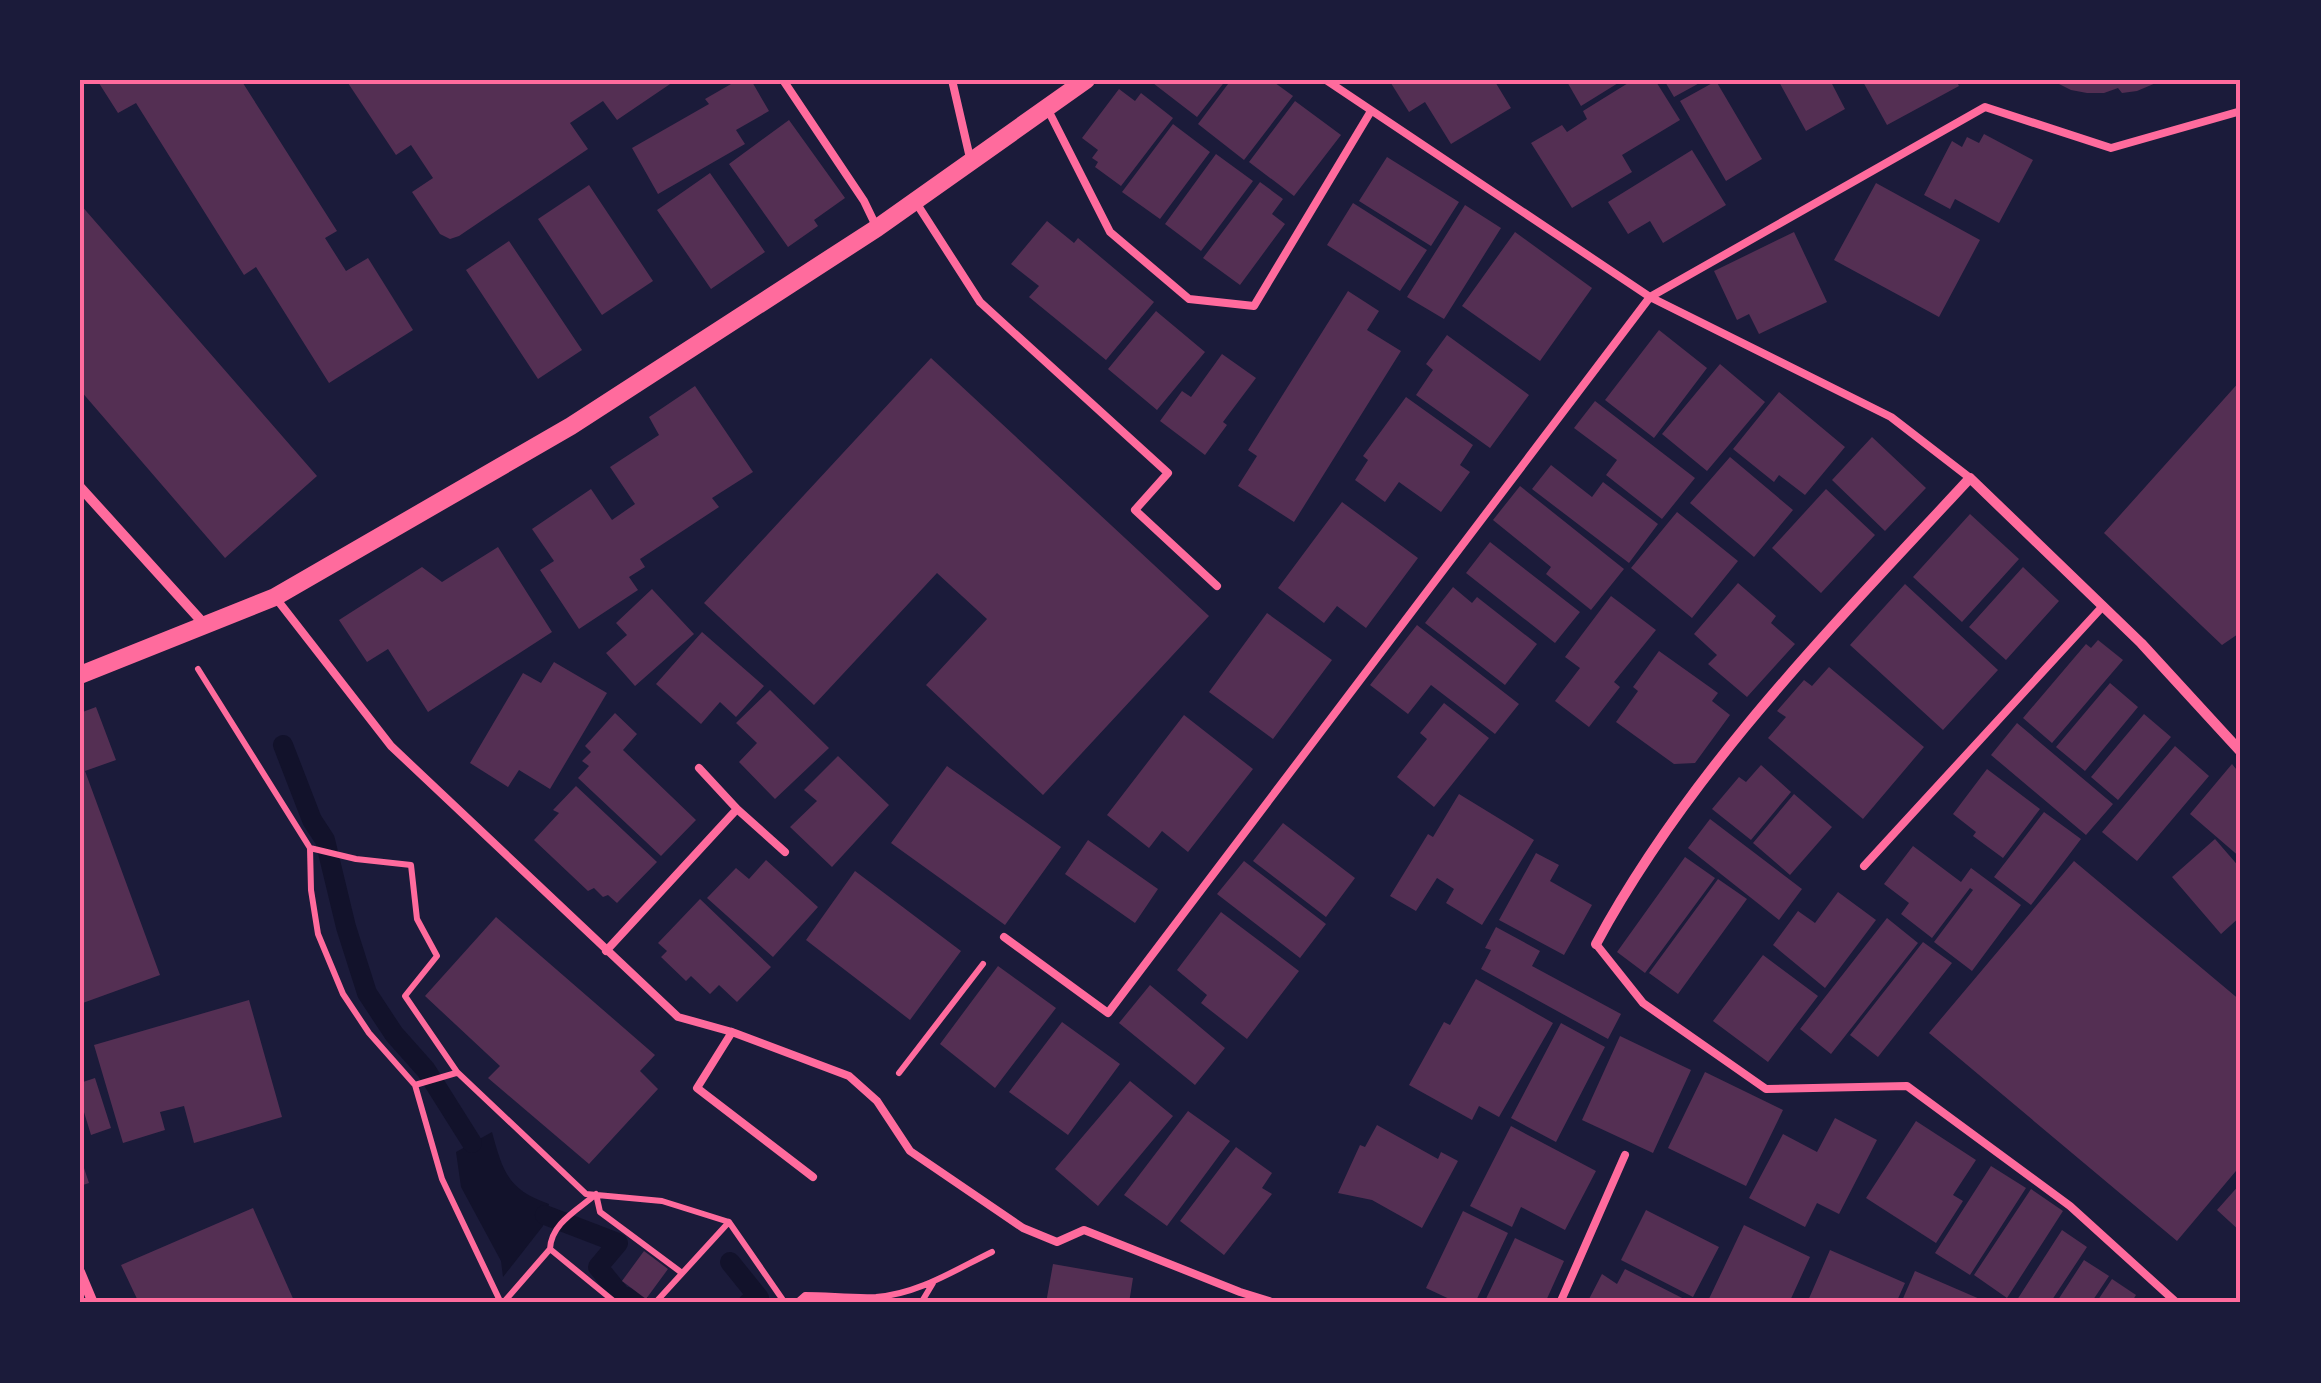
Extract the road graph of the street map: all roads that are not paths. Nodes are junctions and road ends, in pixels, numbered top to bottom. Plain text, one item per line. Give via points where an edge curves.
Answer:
1 (783, 80) edge
2 (952, 80) edge
3 (1086, 80) edge
4 (1326, 80) edge
5 (1047, 108) junction
6 (1371, 111) junction
7 (2241, 111) edge
8 (971, 162) junction
9 (915, 201) junction
10 (876, 228) junction
11 (1650, 297) junction
12 (1970, 478) junction
13 (80, 487) edge
14 (1217, 586) dead end
15 (275, 597) junction
16 (2103, 606) junction
17 (205, 625) junction
18 (80, 675) edge
19 (2241, 752) edge
20 (699, 768) dead end
21 (736, 809) junction
22 (785, 852) dead end
23 (1864, 866) dead end
24 (1004, 937) road end
25 (1596, 944) joint
26 (606, 951) junction
27 (732, 1032) junction
28 (1626, 1154) dead end
29 (813, 1176) dead end
30 (80, 1272) edge
31 (94, 1303) edge
32 (1276, 1303) edge
33 (1560, 1303) edge
34 (2178, 1303) edge

1 - 10 lane
2 - 8 lane
3 - 5 street
4 - 6 lane
5 - 6 lane via 1110,232 1189,299 1254,306
5 - 8 street
6 - 11 lane
7 - 11 lane via 2110,148 1986,107
8 - 9 street
9 - 10 street
9 - 14 lane via 980,302 1168,472 1134,510
10 - 15 street via 572,426
11 - 12 lane via 1891,417
11 - 24 lane via 1108,1013
12 - 16 street
12 - 25 street via 1709,771 1628,885
13 - 17 street
15 - 17 street
15 - 26 lane via 392,746
16 - 19 street
16 - 23 lane
17 - 18 street
20 - 21 lane
21 - 22 lane
21 - 26 lane
25 - 34 lane via 1643,1002 1766,1090 1907,1086 2070,1206
26 - 27 lane via 678,1017
27 - 29 lane via 697,1088
27 - 32 lane via 849,1076 877,1102 910,1152 1022,1228 1057,1242 1084,1230
28 - 33 lane
30 - 31 street

